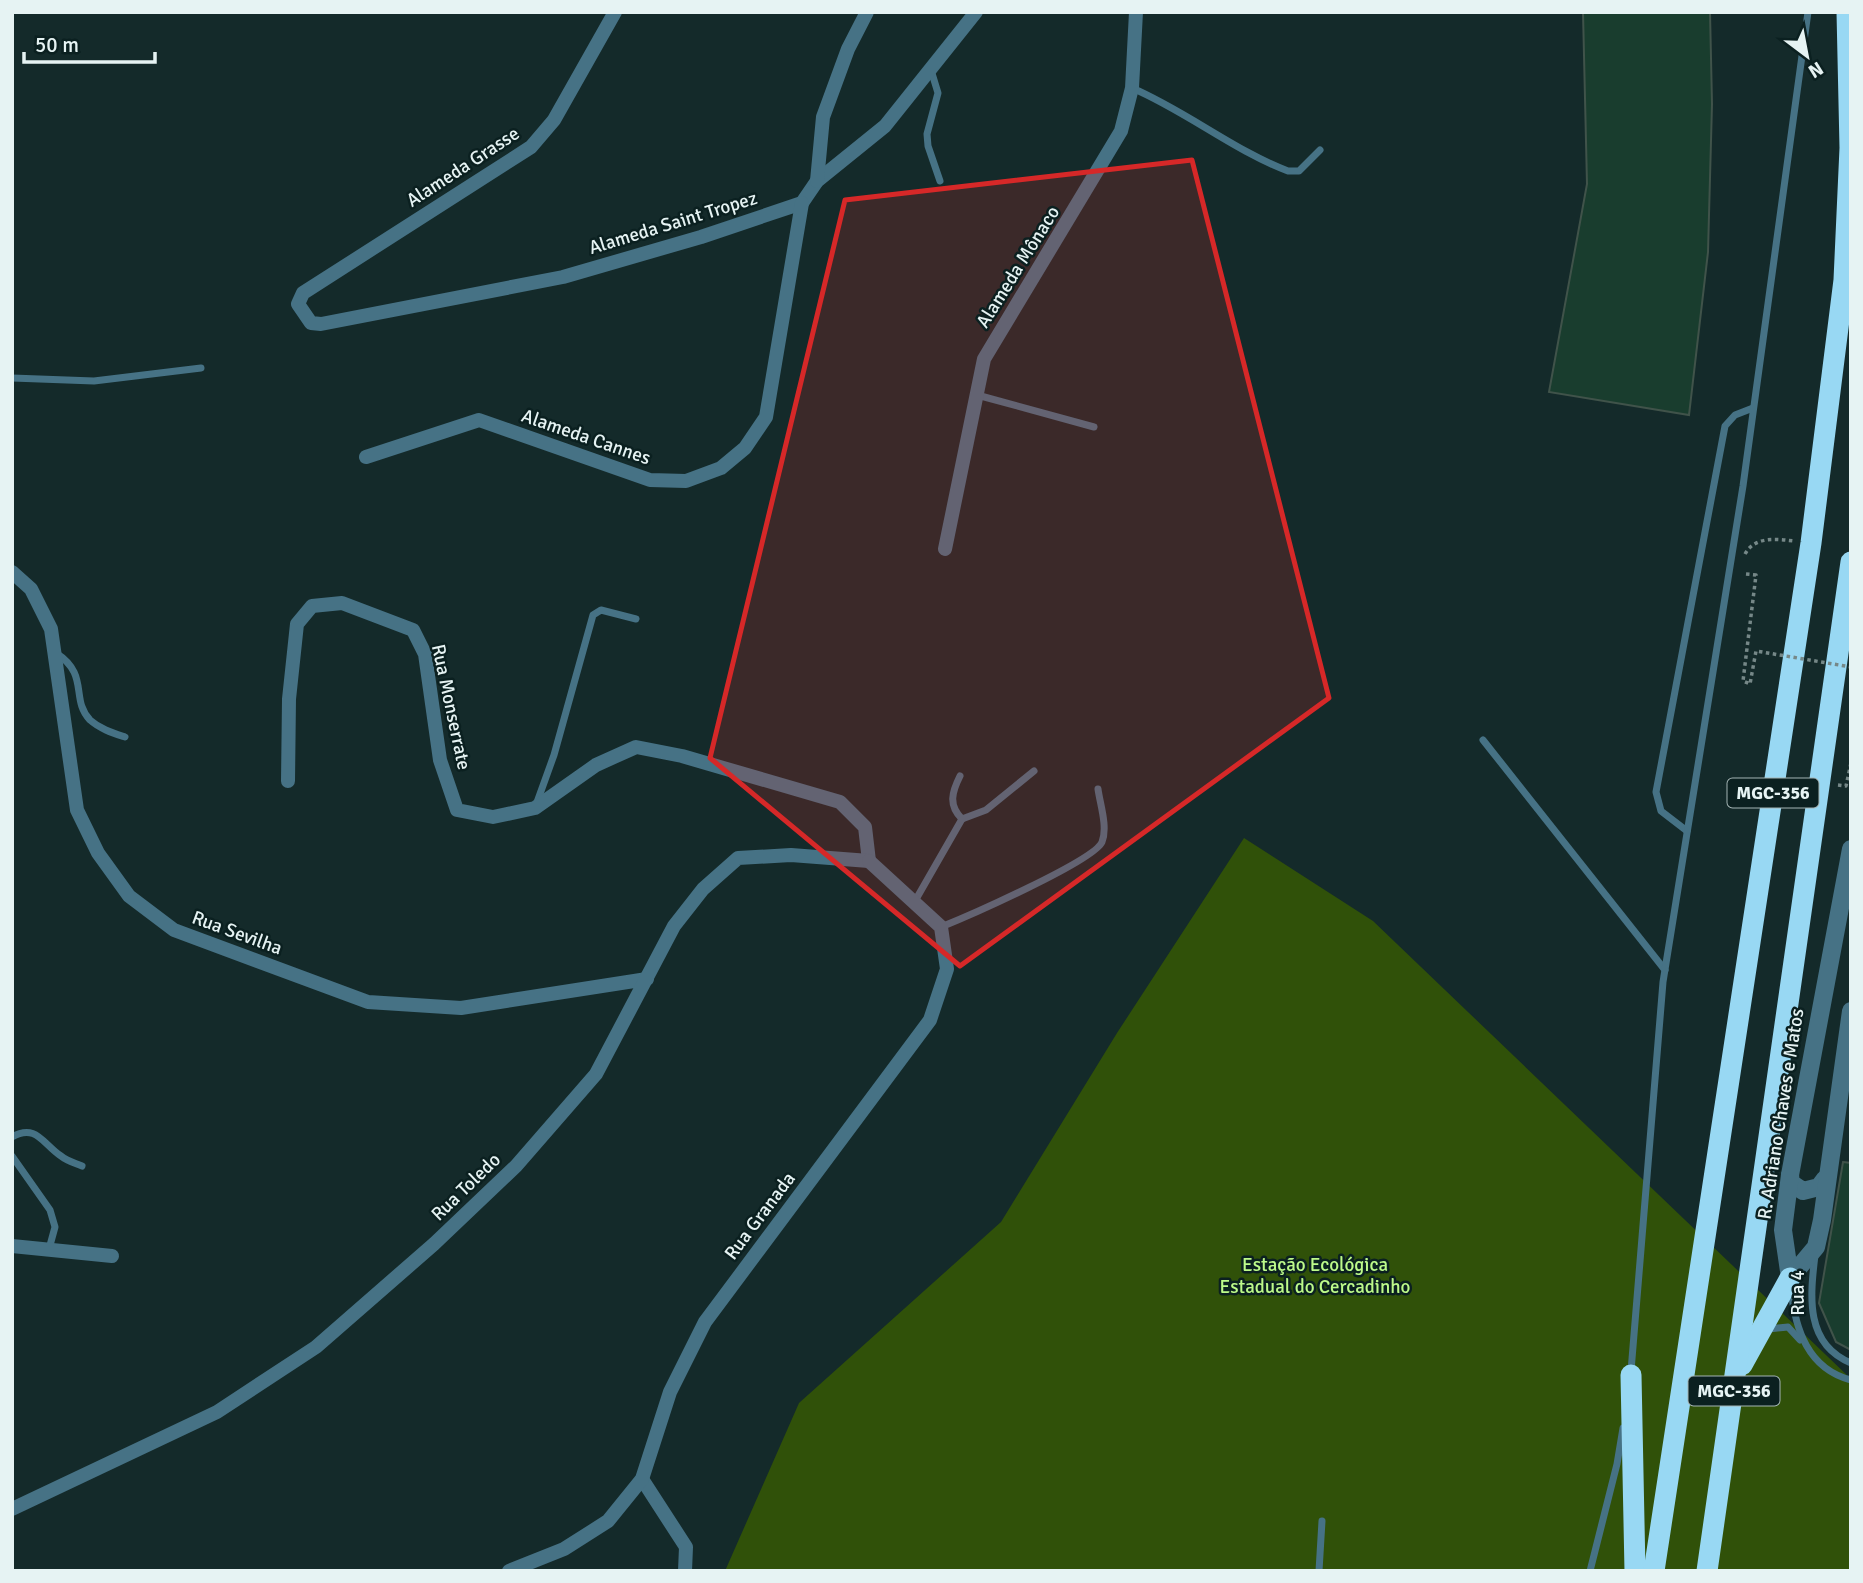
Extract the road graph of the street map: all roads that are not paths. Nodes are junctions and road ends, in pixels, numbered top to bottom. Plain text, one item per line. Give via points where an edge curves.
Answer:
1 (615, 12) edge
2 (867, 12) edge
3 (976, 12) edge
4 (1136, 12) edge
5 (1808, 12) edge
6 (1847, 12) edge
7 (931, 70) junction
8 (1132, 88) junction
9 (1320, 150) dead end
10 (817, 181) junction
11 (940, 181) dead end
12 (802, 203) junction
13 (303, 315) joint
14 (201, 368) dead end
15 (12, 378) edge
16 (977, 395) junction
17 (1753, 408) junction
18 (1094, 427) dead end
19 (366, 457) dead end
20 (945, 549) dead end
21 (1851, 562) edge
22 (12, 572) edge
23 (1847, 591) junction
24 (636, 619) dead end
25 (1851, 640) edge
26 (55, 651) junction
27 (125, 737) dead end
28 (1483, 740) dead end
29 (1034, 771) dead end
30 (960, 776) dead end
31 (288, 781) dead end
32 (1098, 789) dead end
33 (535, 808) junction
34 (962, 819) junction
35 (1687, 831) junction
36 (1851, 849) edge
37 (869, 861) junction
38 (915, 901) junction
39 (941, 928) junction
40 (1665, 970) junction
41 (646, 979) junction
42 (1851, 1011) edge
43 (12, 1137) edge
44 (12, 1156) edge
45 (82, 1166) dead end
46 (1790, 1175) junction
47 (1825, 1179) junction
48 (12, 1247) edge
49 (1816, 1247) junction
50 (49, 1250) junction
51 (112, 1256) dead end
52 (1790, 1278) junction
53 (1757, 1338) junction
54 (1803, 1344) junction
55 (1851, 1363) edge
56 (1631, 1375) junction
57 (1736, 1376) junction
58 (1851, 1380) edge
59 (642, 1479) junction
60 (12, 1509) edge
61 (1322, 1521) dead end
62 (509, 1571) edge
63 (685, 1571) edge
64 (1319, 1571) edge
65 (1590, 1571) edge
66 (1635, 1571) edge
67 (1654, 1571) edge
68 (1706, 1571) edge

1 - 13 street, Alameda Grasse via 554,120 531,147 303,293 298,304
2 - 10 street via 823,117
3 - 7 street
4 - 8 street, Alameda Mônaco
5 - 17 lane
6 - 67 highway, MGC-356 via 1850,148 1844,280 1811,542
7 - 10 street via 884,126
7 - 11 lane via 938,93 927,134
8 - 9 lane via 1287,171 1299,170
8 - 16 street, Alameda Mônaco via 1121,131 984,359
10 - 12 street
12 - 13 street, Alameda Saint Tropez via 564,276 321,324 311,323
12 - 19 street, Alameda Cannes via 766,417 746,448 721,468 686,481 650,480 478,420
14 - 15 lane via 94,381
16 - 18 lane
16 - 20 street, Alameda Mônaco
17 - 35 lane
17 - 35 lane via 1735,415 1725,426 1656,792 1661,811
21 - 23 highway, MGC-356
22 - 26 street, Rua Sevilha via 31,590 51,629
23 - 25 highway
23 - 57 highway, MGC-356
24 - 33 lane via 601,610 593,615
26 - 27 lane via 73,665 83,709 91,720
26 - 41 street, Rua Sevilha via 77,810 98,853 129,896 174,930 368,1002 461,1008
28 - 40 lane
29 - 34 lane via 986,810
30 - 34 lane via 952,803
31 - 33 street, Rua Monserrate via 289,699 297,624 312,606 342,603 413,630 425,654 440,760 457,810 494,817
32 - 39 lane via 1104,830 1102,844 1093,852
33 - 37 street, Rua Monserrate via 596,765 636,747 840,802 865,827
34 - 38 lane
35 - 40 lane
36 - 46 street, R. Adriano Chaves e Matos
37 - 38 street
37 - 41 street, Rua Toledo via 791,855 738,858 703,889 674,926
38 - 39 street
39 - 59 street, Rua Granada via 947,969 930,1020 705,1322 670,1392
40 - 56 lane
41 - 60 street, Rua Toledo via 596,1074 516,1166 316,1347 217,1412
42 - 47 street
43 - 45 lane via 23,1132 38,1134 58,1155
44 - 50 lane via 50,1210 55,1227
46 - 47 street via 1791,1183 1803,1191 1819,1187
46 - 52 street, R. Adriano Chaves e Matos via 1783,1230
47 - 49 street
48 - 50 street
49 - 52 street
49 - 55 lane, Rua 4 via 1814,1324 1829,1349
50 - 51 street
52 - 53 highway
52 - 54 lane
53 - 54 lane via 1772,1327 1788,1327
53 - 57 highway
54 - 58 lane via 1827,1370
56 - 65 lane via 1617,1464
56 - 66 highway
57 - 68 highway, MGC-356
59 - 62 street, Rua Granada via 608,1521 564,1549
59 - 63 street via 686,1546
61 - 64 lane

